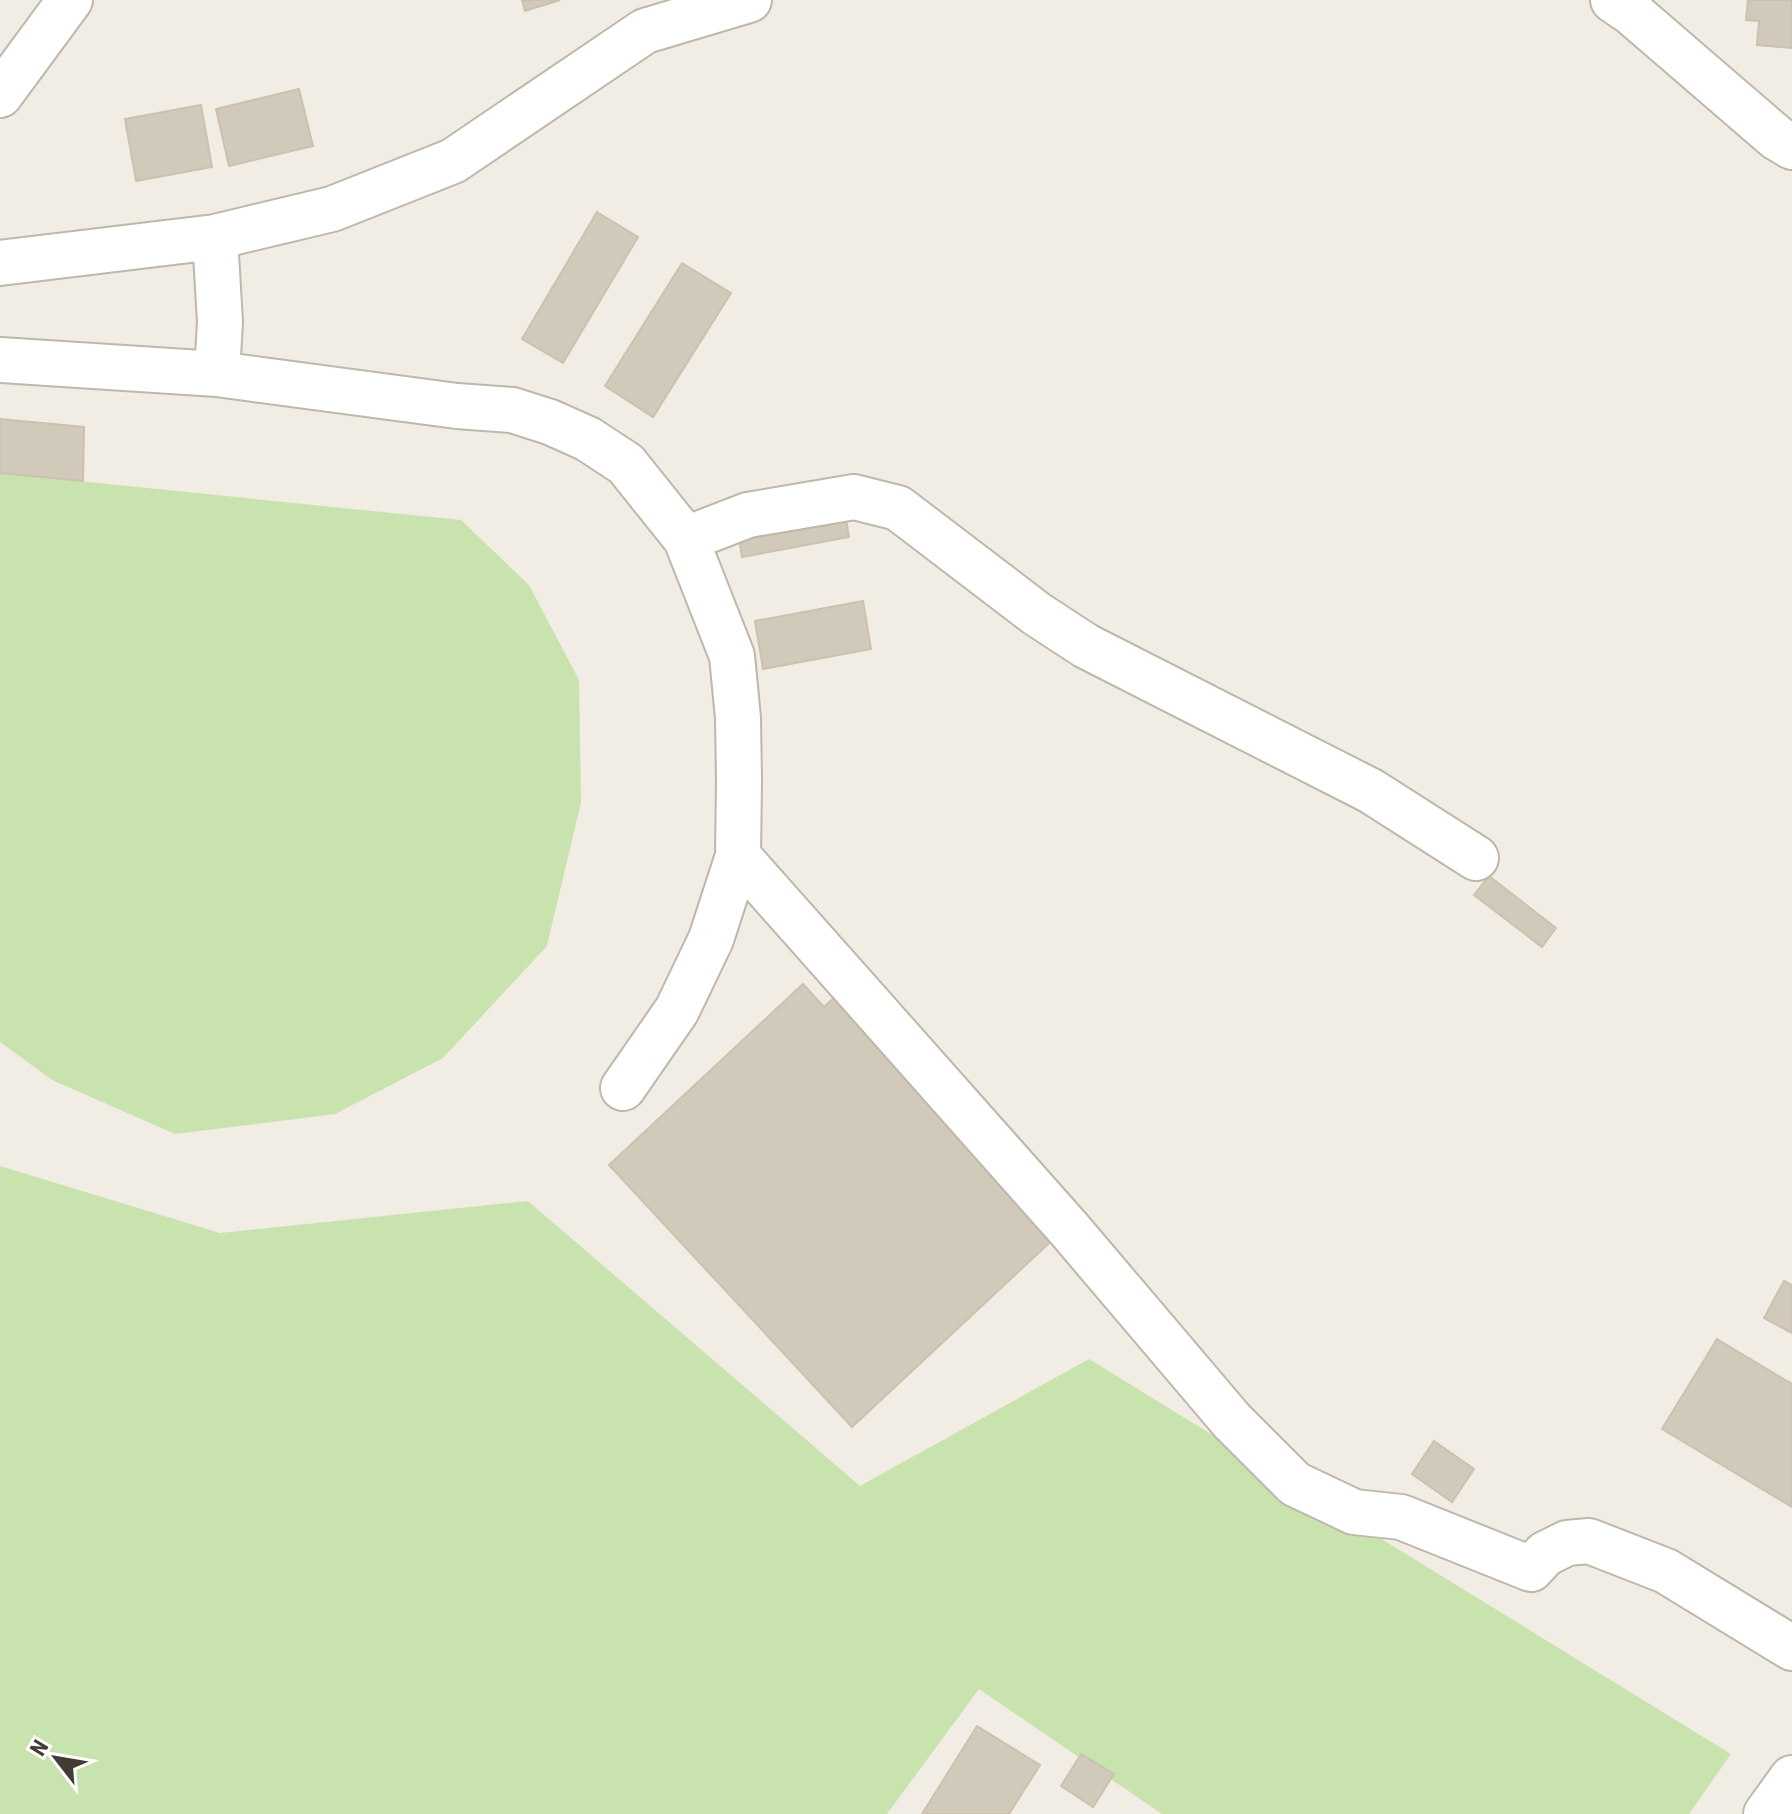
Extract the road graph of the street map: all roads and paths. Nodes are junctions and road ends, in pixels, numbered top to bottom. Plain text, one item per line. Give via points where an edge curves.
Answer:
1 (70, 0) edge
2 (749, 0) edge
3 (1613, 0) edge
4 (641, 15) edge
5 (0, 95) edge
6 (1792, 147) edge
7 (215, 237) junction
8 (0, 263) edge
9 (0, 360) edge
10 (217, 374) junction
11 (686, 539) junction
12 (738, 856) junction
13 (1476, 858) dead end
14 (623, 1088) dead end
15 (1792, 1648) edge
16 (1792, 1778) edge
17 (1766, 1814) edge

1 - 5 street
2 - 4 street
3 - 6 street
4 - 7 street via 453,161 332,209
7 - 8 street
7 - 10 street
9 - 10 street
10 - 11 street via 512,410 550,422 626,464
11 - 12 street via 732,656 738,718
11 - 13 street via 748,515 854,497 898,508 1086,646 1371,791
12 - 14 street via 711,939 677,1010
12 - 15 street via 1232,1421 1295,1484 1354,1512 1401,1517 1531,1569 1567,1543 1589,1541 1666,1571
16 - 17 street

